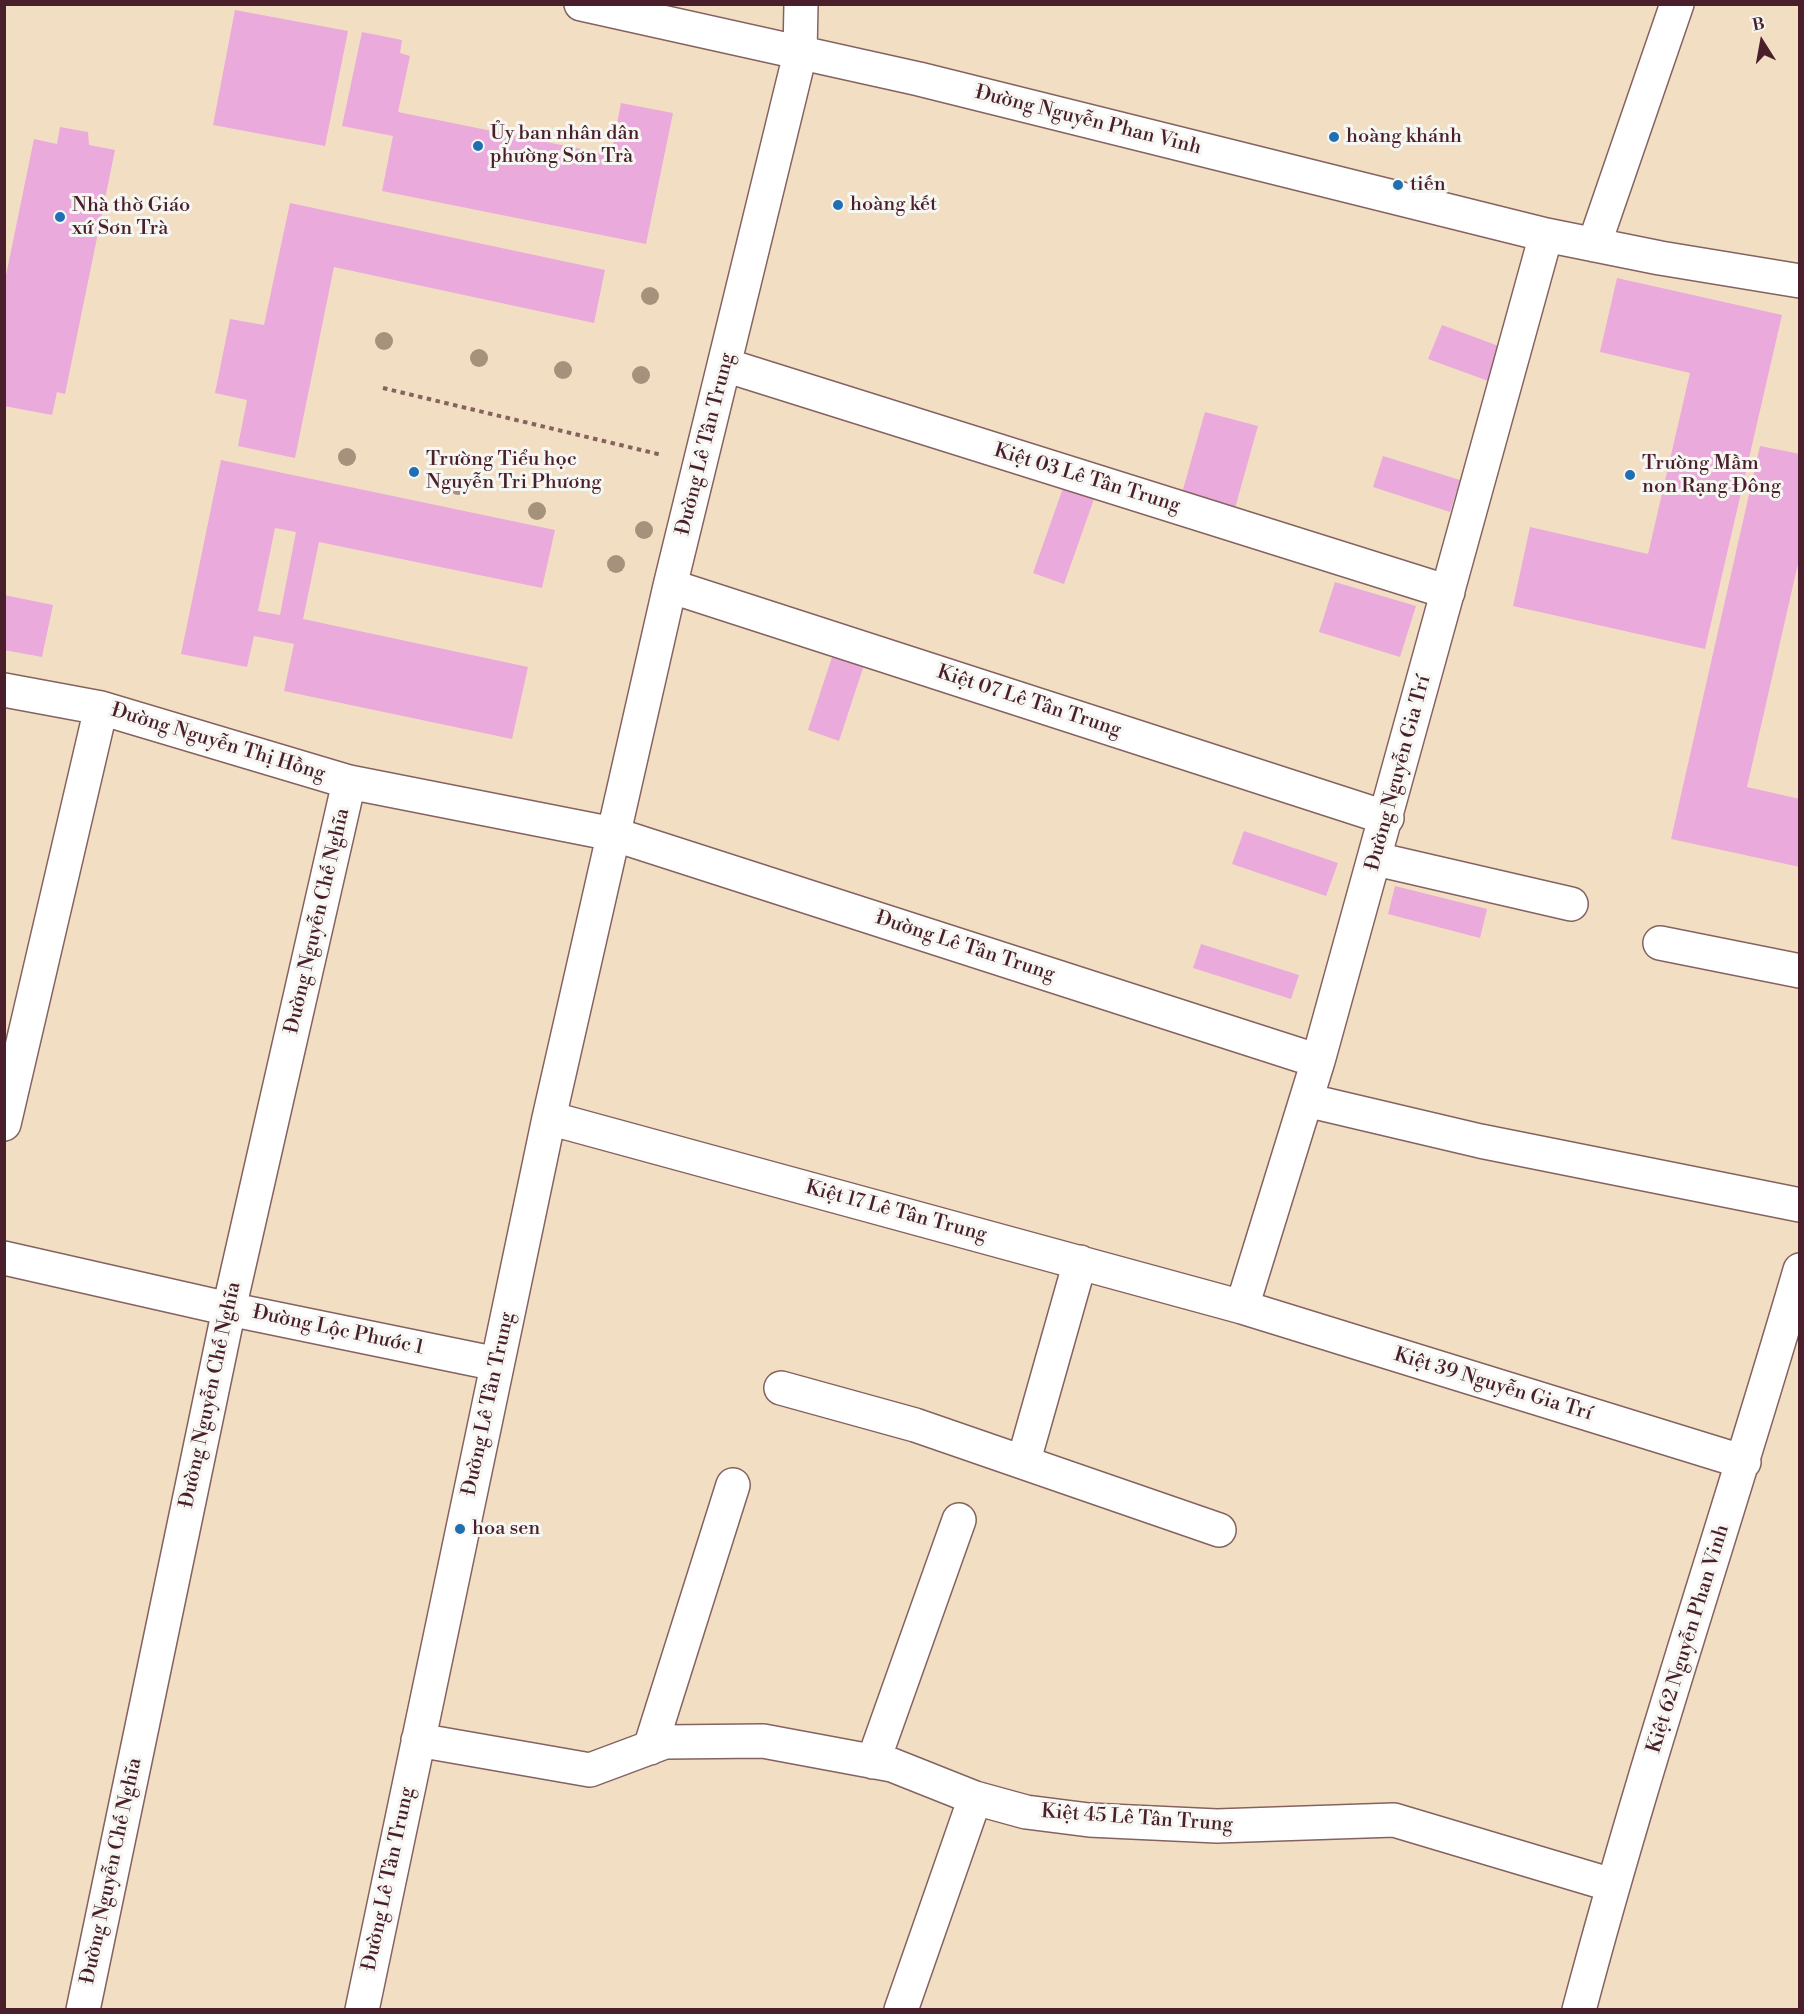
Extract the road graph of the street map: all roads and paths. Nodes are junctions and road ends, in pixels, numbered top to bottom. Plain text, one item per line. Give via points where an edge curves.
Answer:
1 (581, 4) edge
2 (801, 4) edge
3 (1677, 4) edge
4 (800, 54) junction
5 (1546, 235) junction
6 (1594, 245) junction
7 (1800, 281) edge
8 (725, 365) junction
9 (383, 388) dead end
10 (701, 464) junction
11 (670, 586) junction
12 (1448, 592) junction
13 (4, 690) edge
14 (101, 708) junction
15 (349, 783) junction
16 (1387, 819) junction
17 (612, 834) junction
18 (1376, 859) junction
19 (1571, 904) dead end
20 (1660, 943) dead end
21 (1800, 971) edge
22 (1318, 1061) junction
23 (1306, 1100) junction
24 (549, 1118) junction
25 (4, 1124) edge
26 (1800, 1205) edge
27 (4, 1258) edge
28 (1080, 1262) junction
29 (1800, 1270) edge
30 (1242, 1307) junction
31 (229, 1309) junction
32 (497, 1364) junction
33 (781, 1388) dead end
34 (1024, 1460) junction
35 (1744, 1462) junction
36 (733, 1485) dead end
37 (959, 1520) dead end
38 (1219, 1530) dead end
39 (418, 1740) junction
40 (650, 1748) junction
41 (873, 1762) junction
42 (975, 1798) junction
43 (1612, 1885) junction
44 (83, 2010) edge
45 (362, 2010) edge
46 (901, 2010) edge
47 (1579, 2010) edge

1 - 4 street, Đường Nguyễn Phan Vinh
2 - 4 street, Đường Lê Tân Trung
3 - 6 street
4 - 5 street, Đường Nguyễn Phan Vinh via 919,79
4 - 8 street, Đường Lê Tân Trung
5 - 6 street, Đường Nguyễn Phan Vinh
5 - 12 street, Đường Nguyễn Gia Trí
6 - 7 street, Đường Nguyễn Phan Vinh
8 - 10 street, Đường Lê Tân Trung
8 - 12 street, Kiệt 03 Lê Tân Trung
9 - 10 path
10 - 11 street, Đường Lê Tân Trung
11 - 16 street, Kiệt 07 Lê Tân Trung
11 - 17 street, Đường Lê Tân Trung
12 - 16 street, Đường Nguyễn Gia Trí
13 - 14 street
14 - 15 street, Đường Nguyễn Thị Hồng
14 - 25 street, Đường Nguyễn Thị Hồng
15 - 17 street, Đường Nguyễn Thị Hồng
15 - 31 street, Đường Nguyễn Chế Nghĩa
16 - 18 street, Đường Nguyễn Gia Trí
17 - 22 street, Đường Lê Tân Trung
17 - 24 street, Đường Lê Tân Trung
18 - 19 street
18 - 22 street, Đường Nguyễn Gia Trí
20 - 21 street
22 - 23 street, Đường Nguyễn Gia Trí
23 - 26 street via 1480,1141
23 - 30 street, Đường Nguyễn Gia Trí
24 - 28 street, Kiệt 17 Lê Tân Trung
24 - 32 street, Đường Lê Tân Trung
27 - 31 street, Đường Lộc Phước 1
28 - 30 street, Kiệt 17 Lê Tân Trung
28 - 34 street
29 - 35 street, Kiệt 62 Nguyễn Phan Vinh
30 - 35 street, Kiệt 39 Nguyễn Gia Trí
31 - 32 street, Đường Lộc Phước 1
31 - 44 street, Đường Nguyễn Chế Nghĩa
32 - 39 street, Đường Lê Tân Trung
33 - 34 street
34 - 38 street
35 - 43 street, Kiệt 62 Nguyễn Phan Vinh
36 - 40 street
37 - 41 street
39 - 40 street, Kiệt 45 Lê Tân Trung via 590,1770
39 - 45 street, Đường Lê Tân Trung
40 - 41 street, Kiệt 45 Lê Tân Trung via 665,1742 763,1741
41 - 42 street, Kiệt 45 Lê Tân Trung via 892,1765
42 - 43 street, Kiệt 45 Lê Tân Trung via 1026,1812 1089,1820 1217,1826 1394,1820
42 - 46 street
43 - 47 street, Kiệt 62 Nguyễn Phan Vinh

